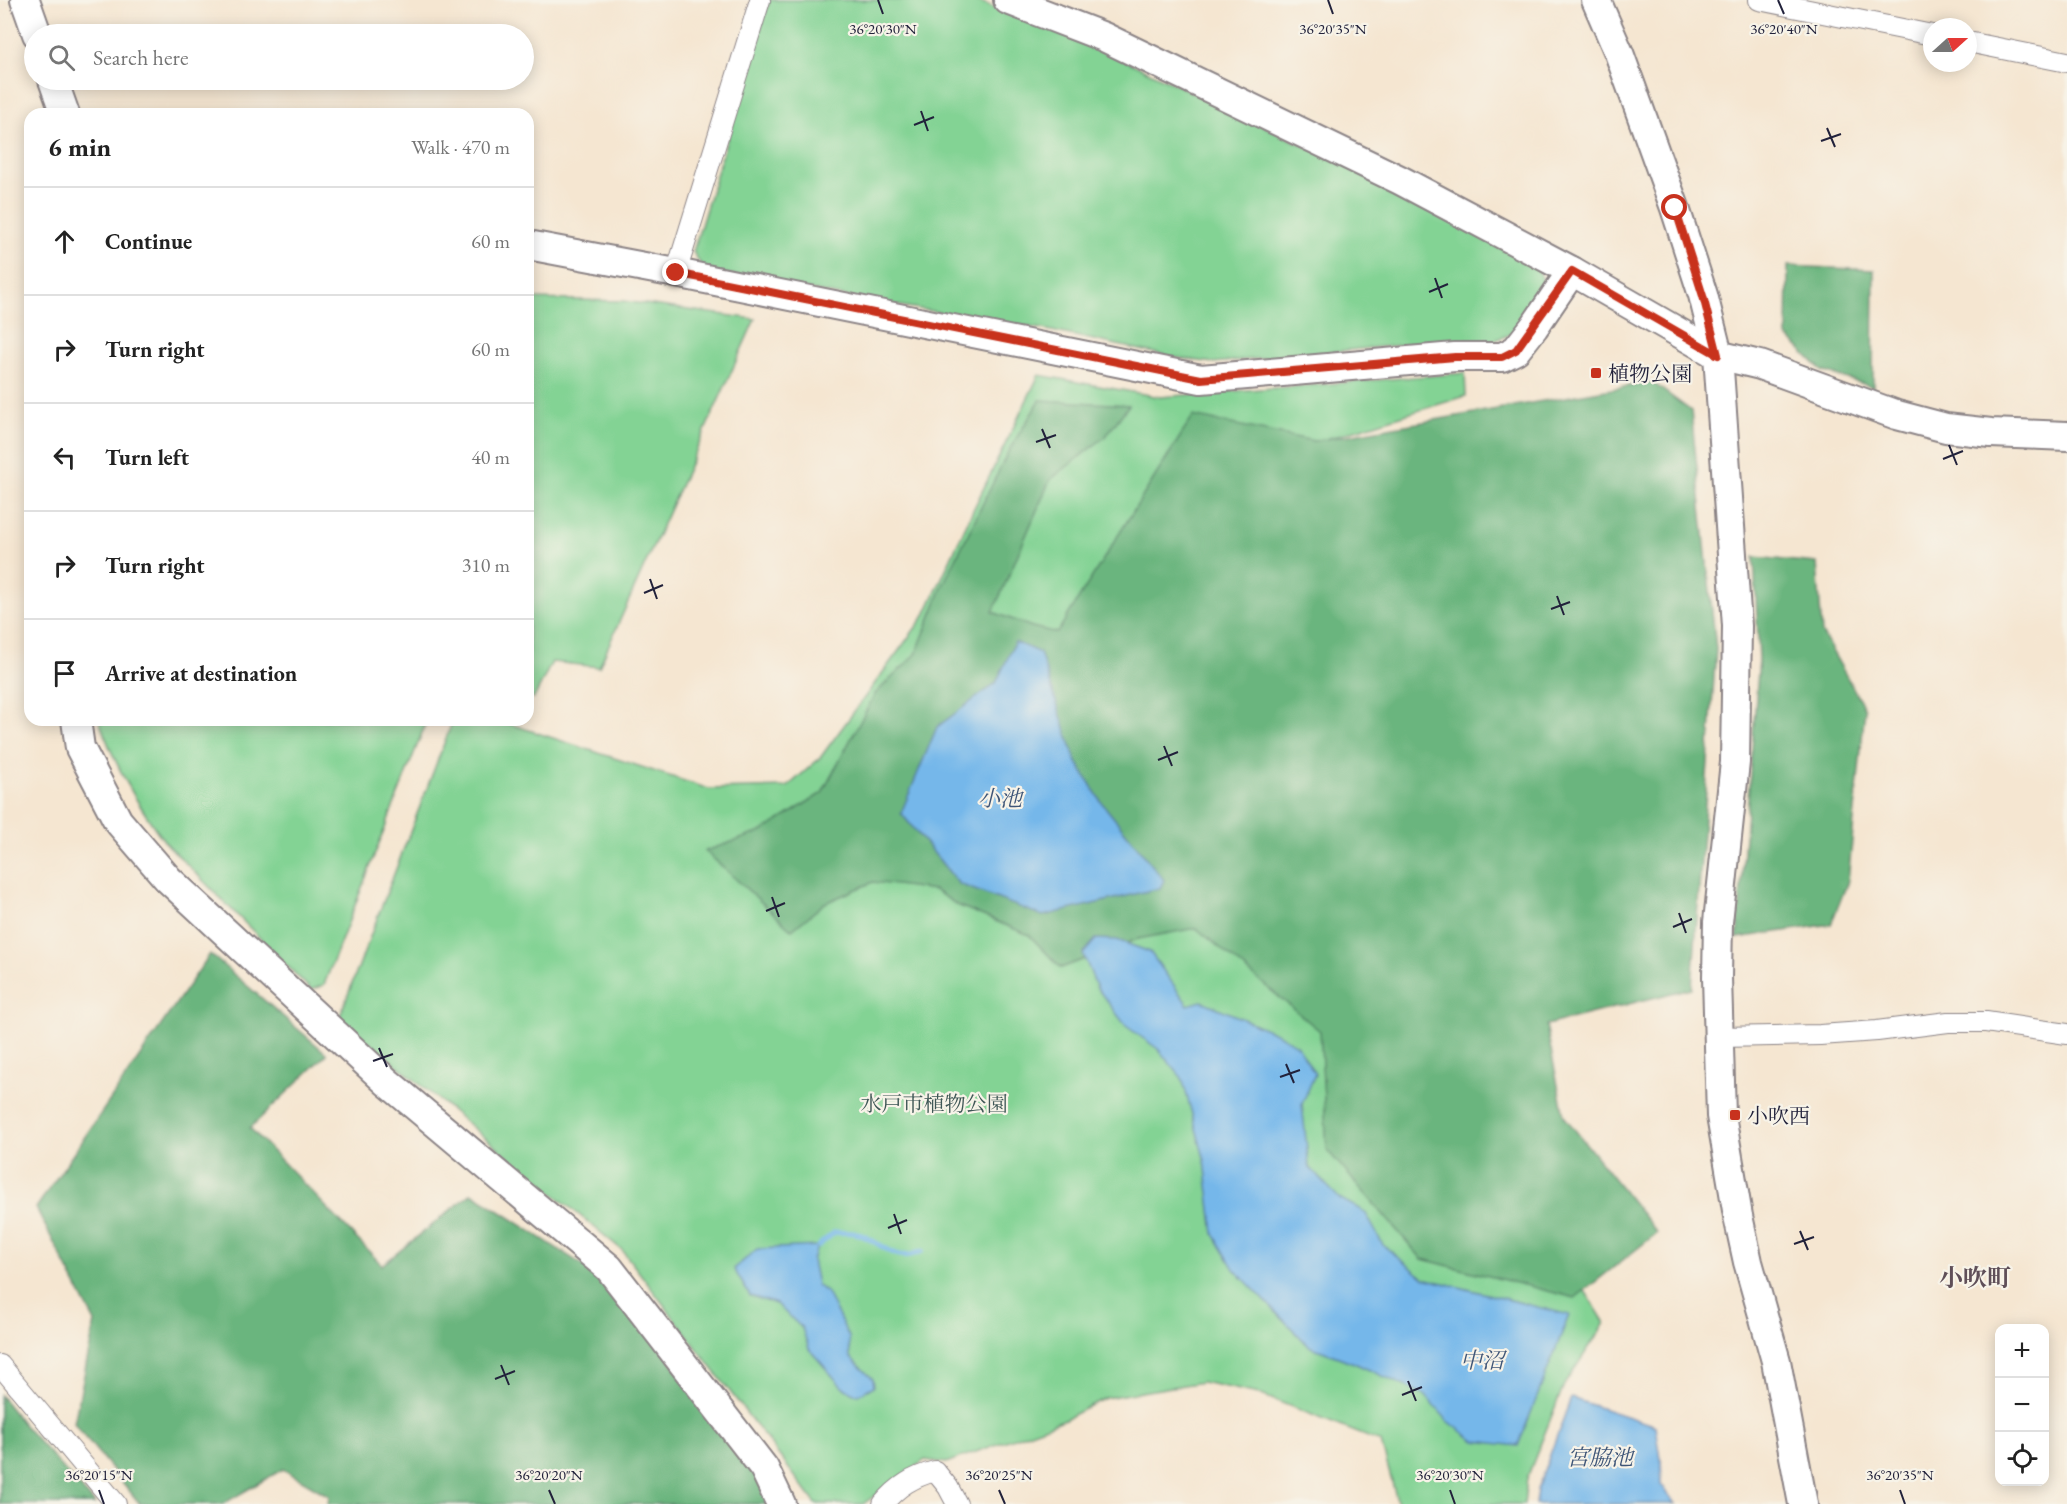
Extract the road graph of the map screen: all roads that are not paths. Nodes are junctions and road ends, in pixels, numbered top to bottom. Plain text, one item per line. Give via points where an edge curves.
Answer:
1 (24, 0) edge
2 (760, 0) edge
3 (1008, 0) edge
4 (1596, 0) edge
5 (1759, 0) edge
6 (33, 24) edge
7 (1923, 33) edge
8 (1977, 44) edge
9 (2067, 62) edge
10 (56, 90) edge
11 (63, 108) edge
12 (534, 246) edge
13 (1572, 271) junction
14 (676, 273) junction
15 (1718, 355) junction
16 (2067, 436) edge
17 (77, 726) edge
18 (2067, 1034) edge
19 (1719, 1037) junction
20 (0, 1365) edge
21 (116, 1504) edge
22 (781, 1504) edge
23 (883, 1504) edge
24 (957, 1504) edge
25 (1803, 1504) edge

1 - 6 street
2 - 14 street
3 - 13 street via 1104,37 1400,180
4 - 15 street via 1675,208
5 - 7 street
8 - 9 street
10 - 11 street
12 - 14 street
13 - 14 street via 1516,350 1502,357 1392,361 1201,379
13 - 15 street
15 - 16 street via 1760,365 1897,415 1946,428
15 - 19 street via 1737,626 1735,762 1718,922
17 - 22 street via 80,748 118,821 168,879 387,1082 609,1268 764,1468
18 - 19 street via 1986,1022 1948,1022 1820,1035
19 - 25 street via 1721,1116 1734,1193 1748,1262 1776,1361
20 - 21 street
23 - 24 street via 917,1476 935,1471

